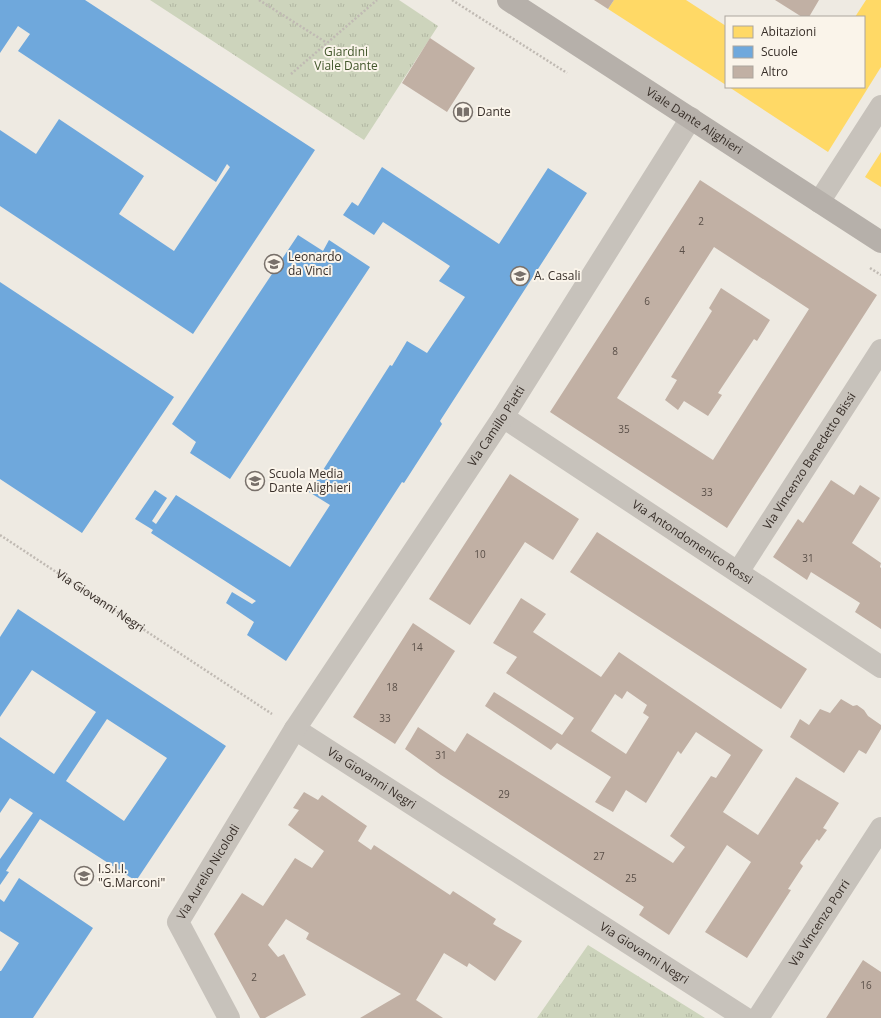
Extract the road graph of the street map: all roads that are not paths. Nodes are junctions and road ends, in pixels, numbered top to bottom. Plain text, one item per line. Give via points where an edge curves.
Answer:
1 (508, 0) edge
2 (881, 106) edge
3 (691, 118) junction
4 (819, 202) junction
5 (881, 242) edge
6 (881, 350) edge
7 (503, 418) junction
8 (738, 572) junction
9 (881, 667) edge
10 (295, 729) junction
11 (881, 828) edge
12 (229, 1018) edge
13 (745, 1018) edge
14 (758, 1018) edge

1 - 3 main road, Viale Dante Alighieri
2 - 4 street
3 - 4 main road, Viale Dante Alighieri
3 - 7 street, Via Camillo Piatti
4 - 5 main road, Viale Dante Alighieri
6 - 8 street, Via Vincenzo Benedetto Bissi
7 - 8 street, Via Antondomenico Rossi
7 - 10 street, Via Camillo Piatti
8 - 9 street, Via Antondomenico Rossi
10 - 12 street, Via Aurelio Nicolodi via 178,922
10 - 13 street, Via Giovanni Negri
11 - 14 street, Via Vincenzo Porri

